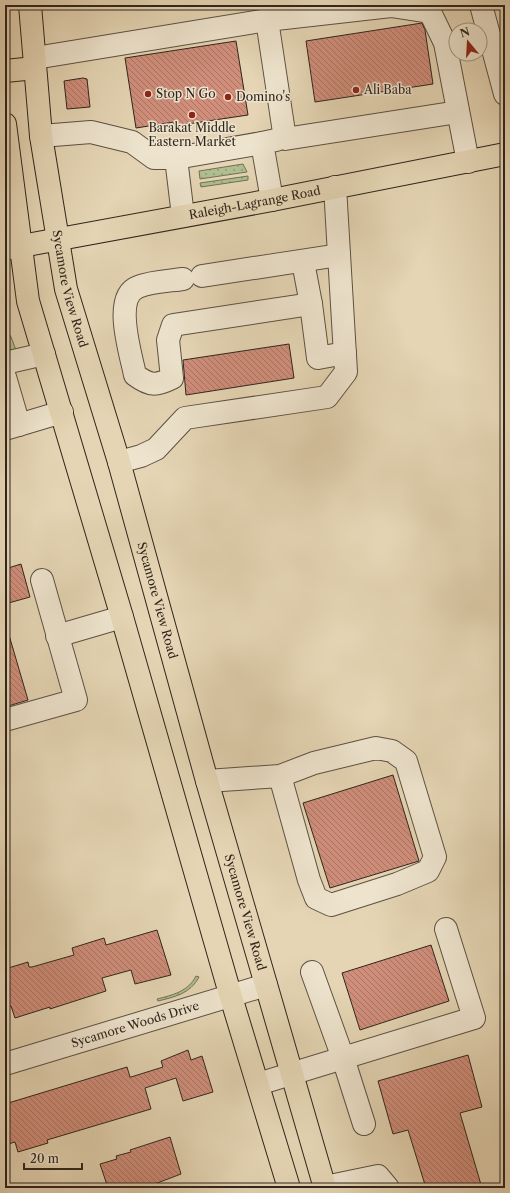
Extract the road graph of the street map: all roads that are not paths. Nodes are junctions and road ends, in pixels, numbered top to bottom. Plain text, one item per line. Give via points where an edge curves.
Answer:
1 (30, 5) edge
2 (482, 5) edge
3 (268, 20) junction
4 (35, 63) junction
5 (5, 71) edge
6 (505, 94) edge
7 (458, 112) junction
8 (5, 124) edge
9 (41, 136) junction
10 (285, 139) junction
11 (262, 143) junction
12 (505, 154) edge
13 (176, 158) junction
14 (468, 162) junction
15 (335, 187) junction
16 (272, 200) junction
17 (183, 216) junction
18 (58, 240) junction
19 (12, 248) edge
20 (339, 255) junction
21 (303, 262) junction
22 (310, 304) junction
23 (345, 353) junction
24 (44, 354) junction
25 (5, 363) edge
26 (6, 387) edge
27 (62, 412) junction
28 (12, 427) edge
29 (119, 462) junction
30 (42, 580) dead end
31 (122, 617) junction
32 (57, 636) junction
33 (5, 720) edge
34 (280, 776) junction
35 (207, 781) junction
36 (446, 929) dead end
37 (312, 972) dead end
38 (266, 985) junction
39 (231, 997) junction
40 (343, 1058) junction
41 (5, 1064) edge
42 (292, 1074) junction
43 (258, 1084) junction
44 (364, 1124) dead end
45 (289, 1188) edge
46 (325, 1188) edge
47 (388, 1188) edge

1 - 4 main road, Sycamore View Road
2 - 6 street
3 - 4 street
3 - 7 street via 391,6 430,12 445,43
3 - 10 street
4 - 5 main road
4 - 9 main road, Sycamore View Road
7 - 10 street
7 - 14 street
8 - 19 main road
9 - 13 street via 91,132 132,142 154,158
9 - 18 main road, Sycamore View Road
10 - 11 street
11 - 13 street
11 - 16 street
12 - 14 main road, Raleigh-Lagrange Road
13 - 17 street
14 - 15 main road, Raleigh-Lagrange Road
15 - 16 main road, Raleigh-Lagrange Road
15 - 20 street
16 - 17 main road, Raleigh-Lagrange Road
17 - 18 main road, Raleigh-Lagrange Road
18 - 19 main road, Raleigh-Lagrange Road
18 - 29 main road, Sycamore View Road via 66,289
19 - 24 main road
20 - 21 street
20 - 23 street
21 - 22 street
21 - 22 street via 137,287 126,298 124,312 135,375 146,384 162,383 172,378 168,340 173,324
22 - 23 street via 318,358
23 - 29 street via 346,372 327,397 185,418 156,449
24 - 25 street
24 - 27 main road
26 - 28 street
27 - 28 street
27 - 31 main road
29 - 35 main road, Sycamore View Road
30 - 32 street
31 - 32 street
31 - 39 main road
32 - 33 street via 76,700
34 - 34 street via 314,763 376,748 392,751 406,761 436,857 428,870 397,884 331,905 316,898
34 - 35 street
35 - 38 main road, Sycamore View Road
36 - 40 street via 474,1018
37 - 40 street
38 - 39 street, Sycamore Woods Drive
38 - 42 main road, Sycamore View Road
39 - 41 street, Sycamore Woods Drive
39 - 43 main road
40 - 42 street
40 - 44 street
42 - 43 street
42 - 46 main road, Sycamore View Road
43 - 45 main road
46 - 47 street via 378,1176

